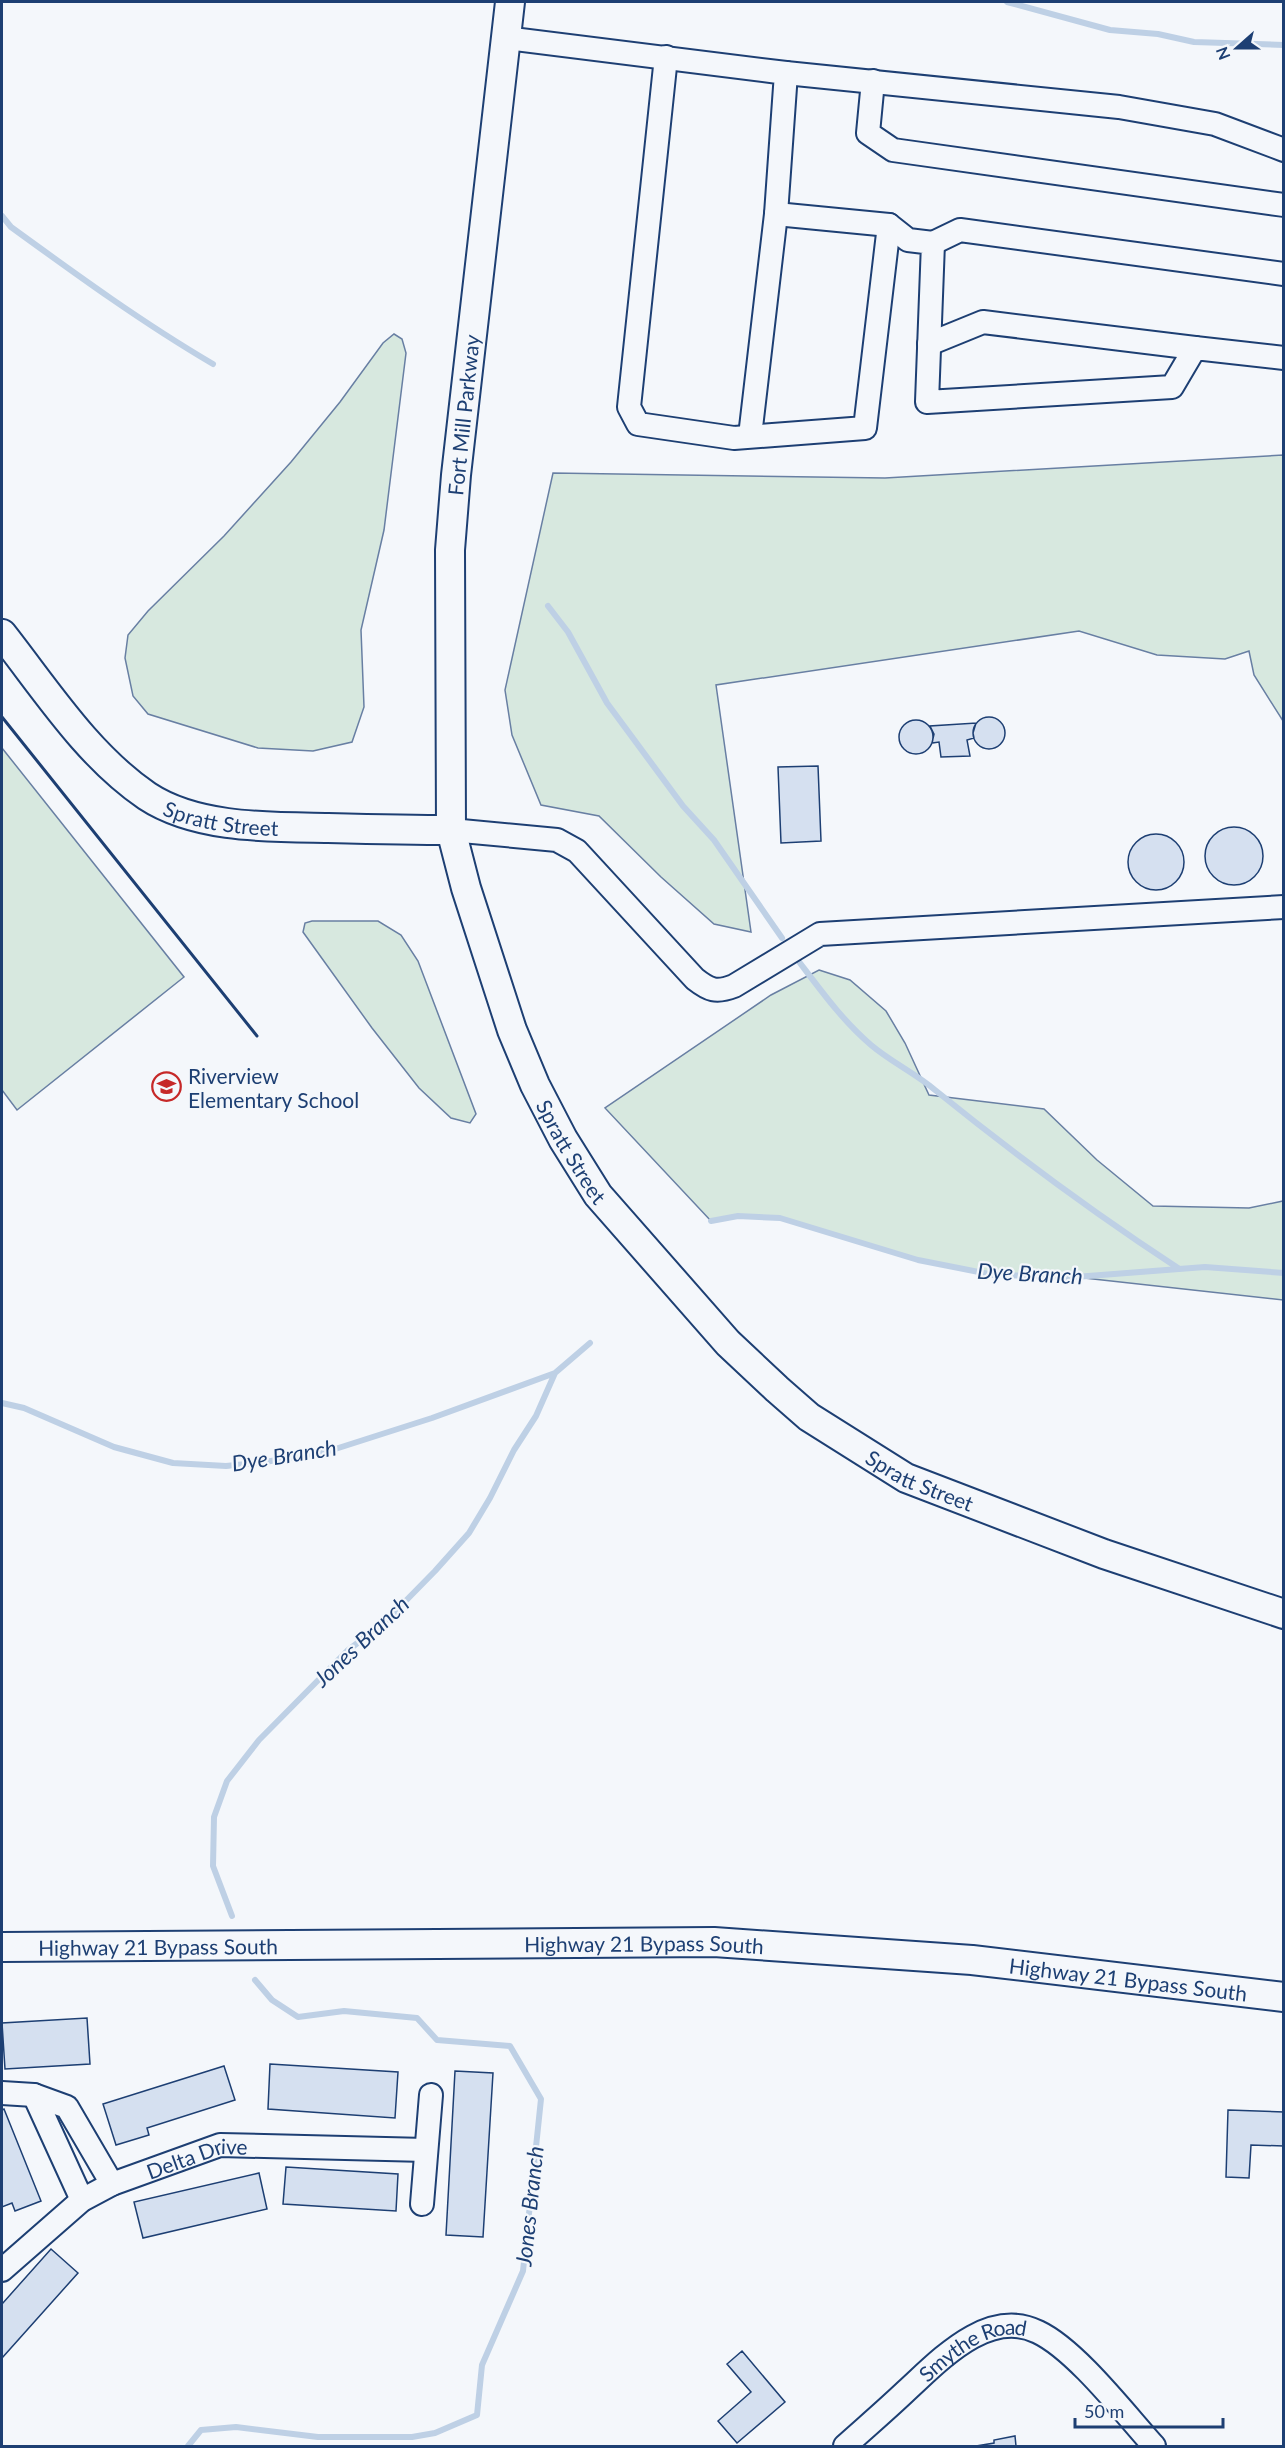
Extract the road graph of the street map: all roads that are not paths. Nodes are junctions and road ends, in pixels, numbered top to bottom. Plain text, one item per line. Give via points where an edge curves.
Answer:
1 (510, 2) edge
2 (506, 38) junction
3 (666, 57) junction
4 (786, 73) junction
5 (873, 81) junction
6 (1284, 150) edge
7 (1284, 205) edge
8 (776, 214) junction
9 (890, 225) junction
10 (933, 243) junction
11 (1284, 274) edge
12 (929, 344) junction
13 (1195, 348) junction
14 (1284, 358) edge
15 (750, 436) junction
16 (2, 634) edge
17 (451, 830) junction
18 (1284, 907) edge
19 (1284, 1614) edge
20 (2, 1947) edge
21 (1284, 1997) edge
22 (2, 2093) edge
23 (34, 2095) junction
24 (431, 2095) dead end
25 (426, 2150) junction
26 (112, 2184) junction
27 (82, 2200) junction
28 (422, 2204) dead end
29 (2, 2270) edge
30 (845, 2446) edge
31 (1154, 2446) edge

1 - 2 main road, Fort Mill Parkway
2 - 3 street
2 - 17 main road, Fort Mill Parkway via 450,550
3 - 4 street
3 - 15 street via 629,407 638,424 734,438
4 - 5 street
4 - 8 street
5 - 6 street via 1173,116 1215,124
5 - 7 street via 867,133 893,150
8 - 9 street
8 - 15 street
9 - 10 street via 908,240
9 - 15 street via 865,428
10 - 11 street via 960,230
10 - 12 street
12 - 13 street via 983,322
12 - 13 street via 927,402 1172,387
13 - 14 street
16 - 17 main road, Spratt Street via 83,737 108,764 149,797 189,814 245,826
17 - 18 street via 557,840 577,851 695,979 711,991 734,986 820,934
17 - 19 main road, Spratt Street via 512,1030 534,1085 563,1139 598,1195 728,1343 809,1417 906,1478 1104,1554
20 - 21 main road, Highway 21 Bypass South via 714,1942 972,1960
22 - 23 street
23 - 26 street via 67,2107
23 - 27 street
24 - 25 street
25 - 26 street, Delta Drive via 220,2145
25 - 28 street
26 - 27 street, Delta Drive
27 - 29 street, Delta Drive
30 - 31 street, Smythe Road via 950,2351 988,2330 1010,2325 1038,2331 1070,2354

